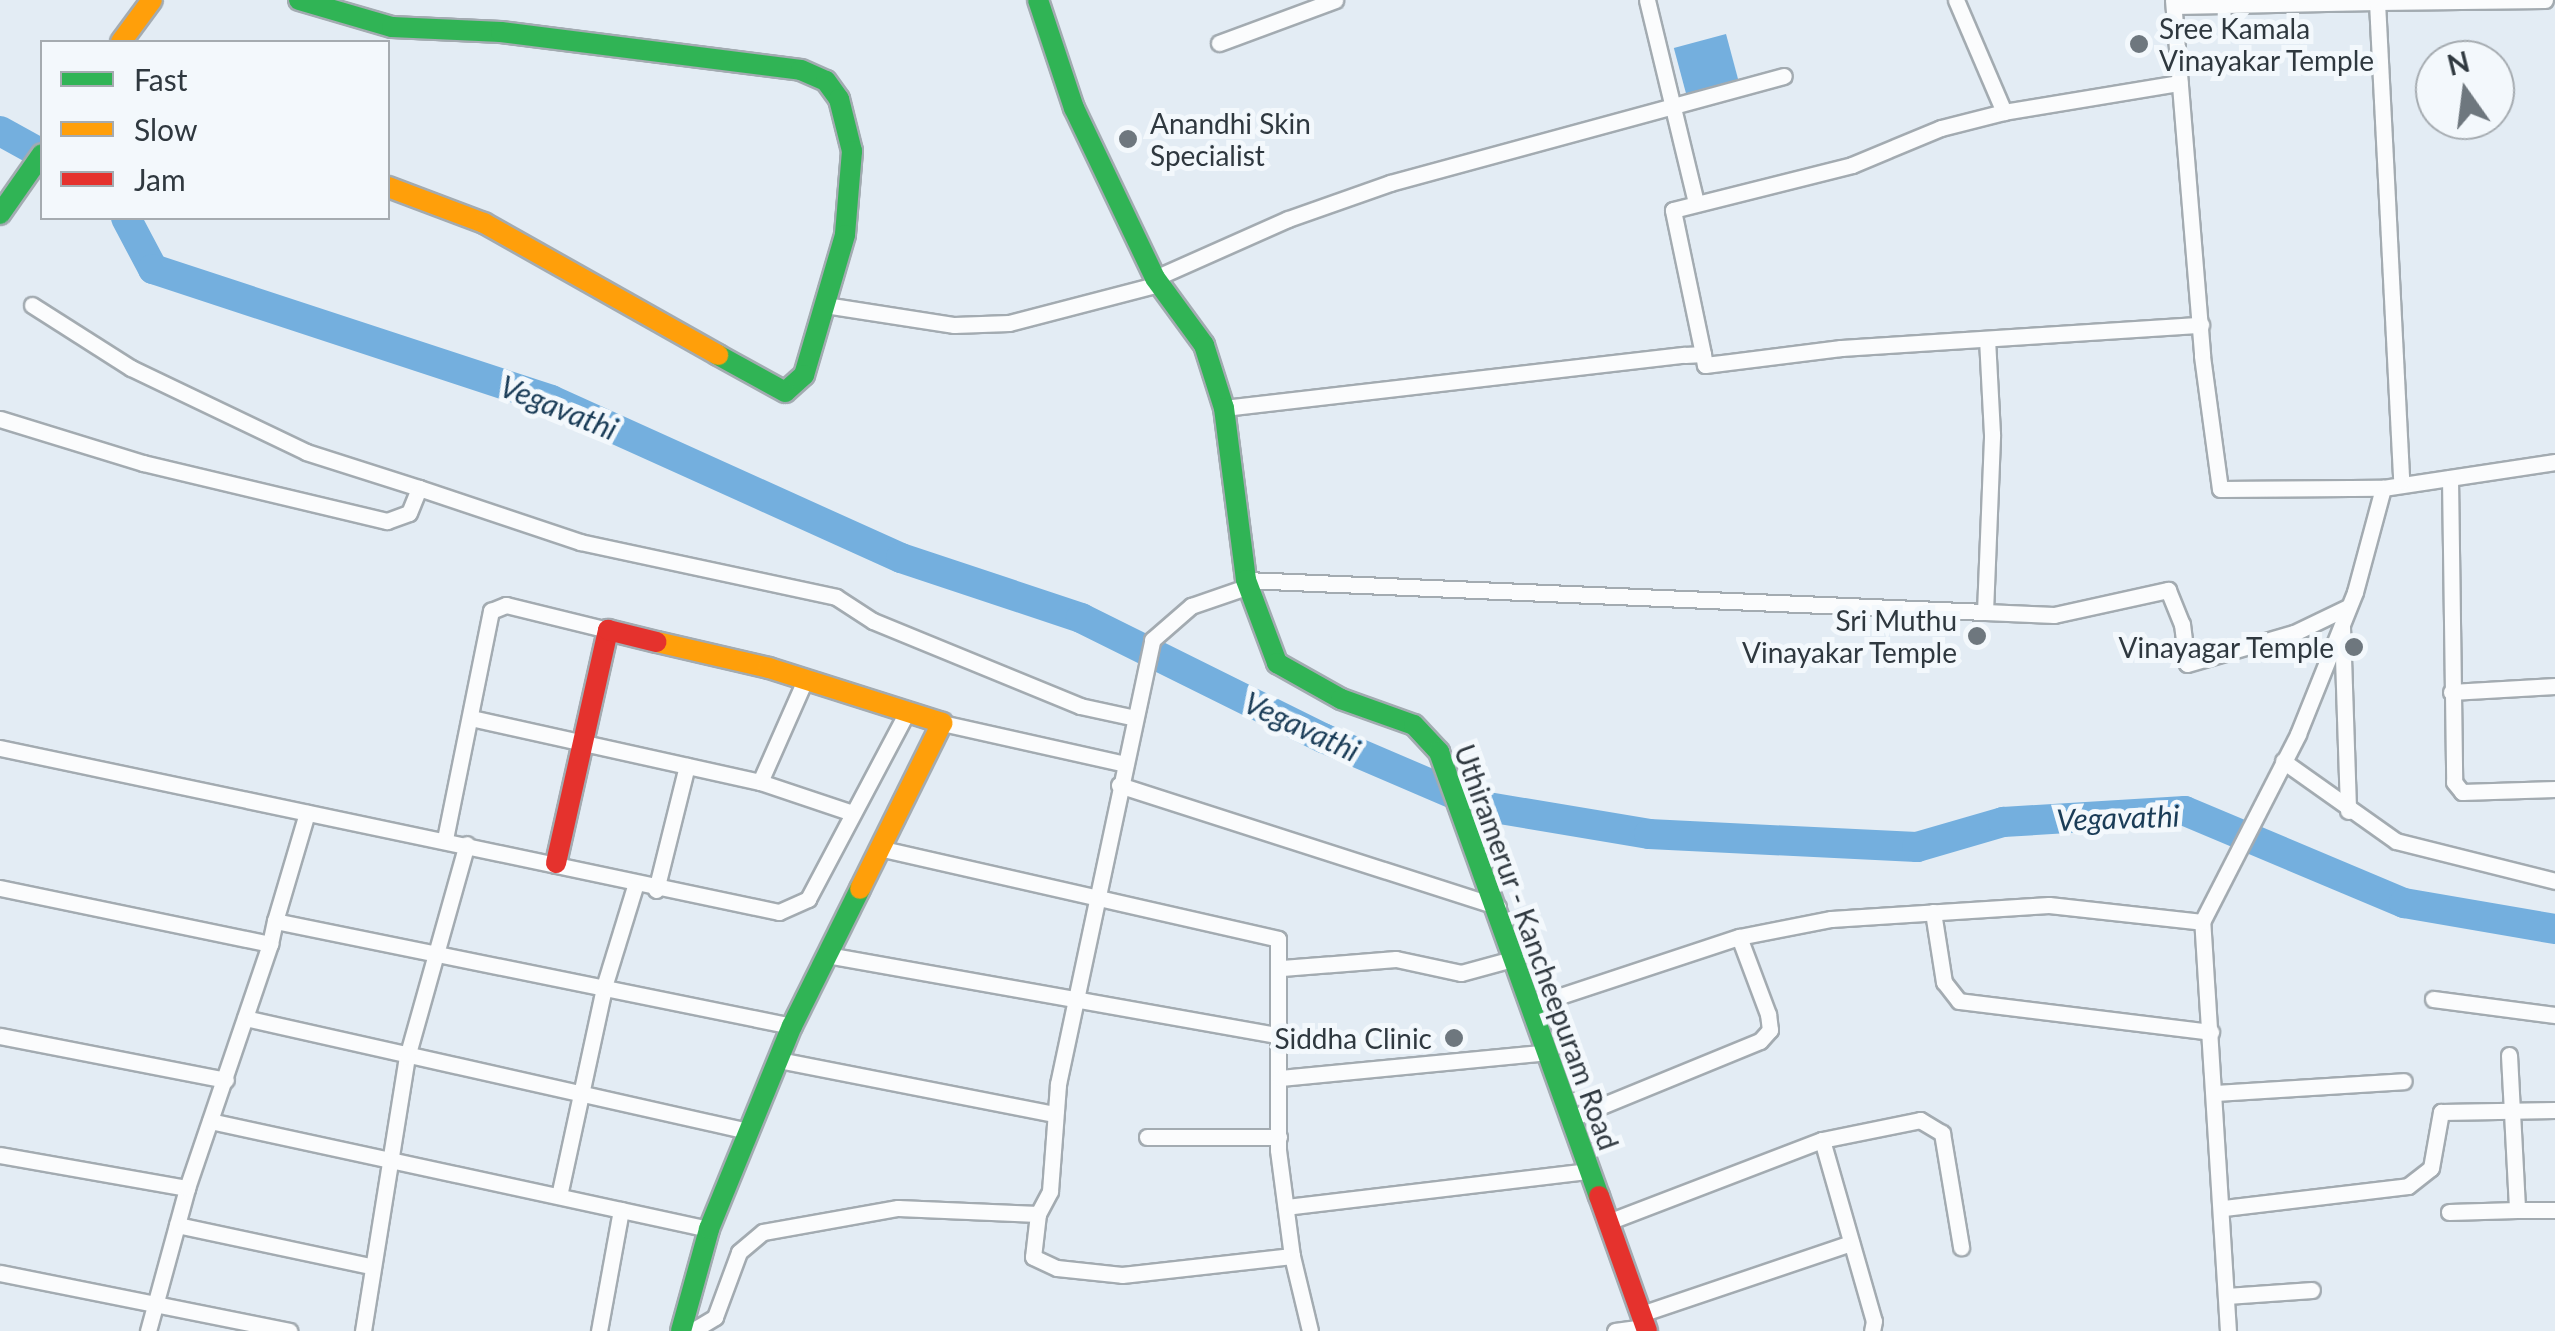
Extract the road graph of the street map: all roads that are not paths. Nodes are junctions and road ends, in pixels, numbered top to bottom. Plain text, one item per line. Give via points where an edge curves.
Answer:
1 (152, 0) edge
2 (298, 0) edge
3 (1038, 0) edge
4 (1335, 0) edge
5 (1646, 0) edge
6 (1956, 0) edge
7 (2545, 0) edge
8 (2355, 1) edge
9 (2377, 2) edge
10 (2173, 3) edge
11 (389, 35) edge
12 (122, 40) edge
13 (1219, 43) dead end
14 (1784, 76) dead end
15 (2180, 83) junction
16 (1676, 109) junction
17 (2004, 112) junction
18 (40, 157) edge
19 (390, 188) edge
20 (1696, 204) junction
21 (1, 213) edge
22 (1157, 281) junction
23 (32, 305) dead end
24 (825, 305) junction
25 (2201, 324) junction
26 (1987, 340) junction
27 (1703, 354) junction
28 (1224, 408) junction
29 (0, 419) edge
30 (2555, 462) edge
31 (2450, 478) junction
32 (2402, 482) junction
33 (420, 488) junction
34 (2383, 488) junction
35 (1248, 583) junction
36 (1985, 612) junction
37 (2345, 615) junction
38 (608, 630) junction
39 (805, 680) junction
40 (2555, 686) edge
41 (2451, 692) junction
42 (1134, 709) junction
43 (908, 710) junction
44 (471, 718) junction
45 (942, 723) junction
46 (580, 738) junction
47 (0, 748) edge
48 (2284, 761) junction
49 (1125, 764) junction
50 (686, 766) junction
51 (760, 782) junction
52 (1119, 785) junction
53 (2555, 789) edge
54 (2348, 811) junction
55 (848, 812) junction
56 (307, 813) junction
57 (445, 840) junction
58 (467, 844) junction
59 (882, 849) junction
60 (556, 863) junction
61 (2555, 881) edge
62 (635, 886) junction
63 (0, 888) edge
64 (656, 890) junction
65 (1097, 899) junction
66 (1498, 907) junction
67 (1933, 912) junction
68 (275, 921) junction
69 (2202, 922) junction
70 (1739, 938) junction
71 (270, 944) junction
72 (433, 954) junction
73 (827, 955) junction
74 (1516, 958) junction
75 (1282, 968) junction
76 (604, 988) junction
77 (2433, 999) dead end
78 (1075, 1004) junction
79 (1532, 1005) junction
80 (2555, 1015) edge
81 (245, 1018) junction
82 (792, 1026) junction
83 (2210, 1032) junction
84 (0, 1036) edge
85 (1280, 1036) junction
86 (1549, 1052) junction
87 (2509, 1056) dead end
88 (407, 1058) junction
89 (780, 1060) junction
90 (1280, 1078) junction
91 (226, 1080) junction
92 (2404, 1082) dead end
93 (2215, 1093) junction
94 (584, 1098) junction
95 (2514, 1110) junction
96 (2555, 1110) edge
97 (1054, 1114) junction
98 (1572, 1118) junction
99 (210, 1121) junction
100 (748, 1131) junction
101 (1148, 1137) dead end
102 (1279, 1137) junction
103 (1822, 1140) junction
104 (0, 1154) edge
105 (387, 1159) junction
106 (1590, 1171) junction
107 (188, 1188) junction
108 (560, 1196) junction
109 (1286, 1208) junction
110 (2224, 1208) junction
111 (621, 1210) junction
112 (2517, 1210) junction
113 (2555, 1210) edge
114 (2449, 1212) dead end
115 (1038, 1214) junction
116 (1608, 1222) junction
117 (177, 1225) junction
118 (709, 1229) junction
119 (1851, 1242) junction
120 (1961, 1247) dead end
121 (1292, 1256) junction
122 (370, 1266) junction
123 (0, 1274) edge
124 (2312, 1290) dead end
125 (2226, 1296) junction
126 (153, 1307) junction
127 (1644, 1324) edge
128 (148, 1331) edge
129 (289, 1331) edge
130 (363, 1331) edge
131 (599, 1331) edge
132 (681, 1331) edge
133 (692, 1331) edge
134 (1310, 1331) edge
135 (1615, 1331) edge
136 (1872, 1331) edge
137 (2228, 1331) edge

1 - 12 street
2 - 11 street
3 - 22 street, Uthiramerur - Kancheepuram Road via 1074,108
4 - 13 street
5 - 16 street
6 - 17 street
7 - 9 street
8 - 9 street
8 - 10 street
9 - 32 street
10 - 15 street
11 - 24 street via 501,32 801,70 826,81 852,150 846,235
14 - 16 street
15 - 17 street
15 - 25 street
16 - 20 street
16 - 22 street via 1536,139 1390,183
17 - 20 street via 1941,128 1852,165
18 - 21 street
19 - 24 street via 484,223 673,324 774,390 785,392 804,376
20 - 27 street via 1672,210
22 - 24 street via 1009,322 954,326
22 - 28 street, Uthiramerur - Kancheepuram Road via 1204,344
23 - 33 street via 130,368 306,452
25 - 26 street
25 - 34 street via 2220,489
26 - 27 street via 1705,365
26 - 36 street via 1992,434
27 - 28 street
28 - 35 street, Uthiramerur - Kancheepuram Road
29 - 33 street via 143,463 386,521 410,513
30 - 31 street
31 - 32 street
31 - 41 street
32 - 34 street
33 - 42 street via 580,542 836,598 874,622 1080,706
34 - 37 street
35 - 36 street
35 - 42 street via 1192,606 1152,640
35 - 66 street, Uthiramerur - Kancheepuram Road via 1277,663 1341,700 1414,725 1439,752
36 - 37 street via 2054,615 2168,590 2182,624 2187,664
37 - 48 street
37 - 54 street
38 - 39 street
38 - 44 street via 498,605 491,611
38 - 46 street
39 - 43 street
39 - 51 street
40 - 41 street
41 - 53 street via 2457,790
42 - 49 street
43 - 45 street
43 - 55 street
44 - 46 street
44 - 57 street
45 - 49 street
45 - 59 street
46 - 50 street
46 - 60 street
47 - 56 street
48 - 54 street
48 - 69 street
49 - 52 street
50 - 51 street
50 - 64 street
51 - 55 street
52 - 65 street
52 - 66 street
54 - 61 street via 2396,841
55 - 64 street via 808,898 796,909 779,912
56 - 57 street
56 - 68 street
57 - 58 street
58 - 60 street
58 - 72 street
59 - 65 street
59 - 73 street
60 - 62 street
62 - 64 street
62 - 76 street
63 - 71 street
65 - 75 street via 1267,932 1282,950
65 - 78 street
66 - 74 street, Uthiramerur - Kancheepuram Road
67 - 69 street via 2049,905
67 - 70 street via 1831,919
67 - 83 street via 1944,982 1959,1001
68 - 71 street
68 - 72 street
69 - 83 street
70 - 79 street
70 - 98 street via 1770,1030 1760,1041
71 - 81 street
72 - 76 street
72 - 88 street
73 - 78 street
73 - 82 street
74 - 75 street via 1461,973 1396,959
74 - 79 street, Uthiramerur - Kancheepuram Road
75 - 85 street
76 - 82 street
76 - 94 street
77 - 80 street
78 - 85 street
78 - 97 street
79 - 86 street, Uthiramerur - Kancheepuram Road
81 - 88 street
81 - 91 street
82 - 89 street
83 - 93 street
84 - 91 street
85 - 90 street
86 - 90 street
86 - 98 street, Uthiramerur - Kancheepuram Road
87 - 95 street
88 - 94 street
88 - 105 street
89 - 97 street
89 - 100 street
90 - 102 street
91 - 99 street
92 - 93 street
93 - 110 street
94 - 100 street
94 - 108 street
95 - 96 street
95 - 110 street via 2441,1112 2431,1168 2408,1186
95 - 112 street
97 - 115 street via 1050,1191
98 - 106 street, Uthiramerur - Kancheepuram Road
99 - 105 street
99 - 107 street
100 - 118 street
101 - 102 street
102 - 109 street
103 - 116 street
103 - 119 street
103 - 120 street via 1896,1120 1935,1124
104 - 107 street
105 - 108 street
105 - 122 street
106 - 109 street
106 - 116 street, Uthiramerur - Kancheepuram Road
107 - 117 street
108 - 111 street
109 - 121 street
110 - 125 street
111 - 118 street
111 - 131 street
112 - 113 street
112 - 114 street
115 - 121 street via 1033,1257 1057,1268 1122,1275
115 - 133 street via 898,1208 763,1232 739,1252 715,1318
116 - 127 street, Uthiramerur - Kancheepuram Road
117 - 122 street
117 - 126 street
118 - 132 street
119 - 127 street
119 - 136 street
121 - 134 street
122 - 130 street
123 - 126 street
124 - 125 street
125 - 137 street
126 - 128 street
126 - 129 street
127 - 135 street

